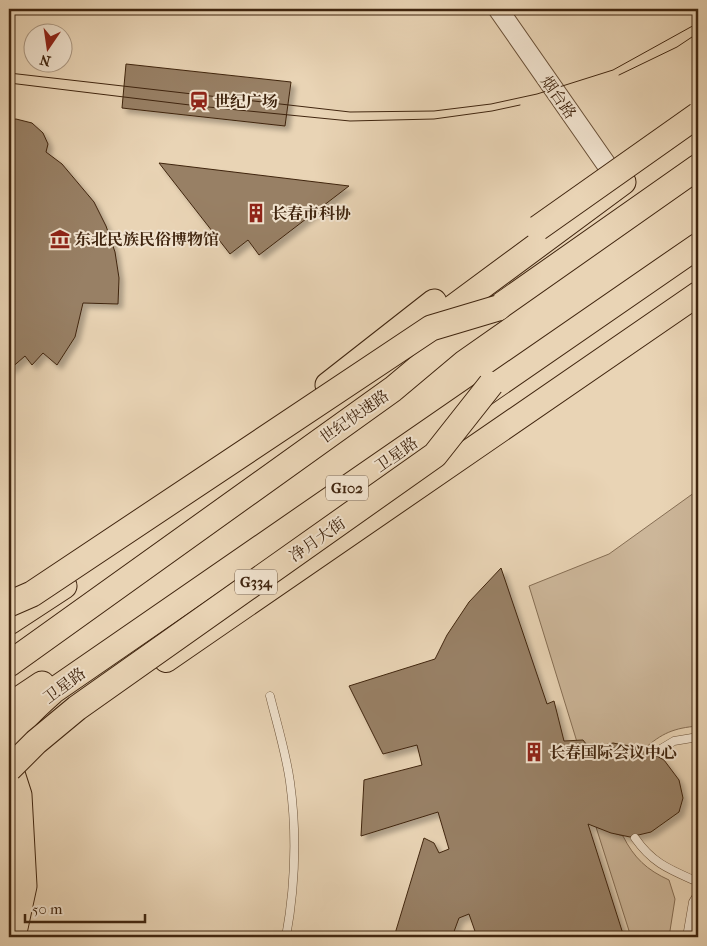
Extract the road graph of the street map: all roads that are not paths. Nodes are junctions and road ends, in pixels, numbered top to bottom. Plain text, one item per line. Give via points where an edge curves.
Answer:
1 (498, 9) edge
2 (698, 115) edge
3 (698, 128) edge
4 (698, 167) edge
5 (620, 184) junction
6 (698, 241) edge
7 (698, 246) edge
8 (698, 294) edge
9 (498, 308) junction
10 (491, 384) junction
11 (266, 442) junction
12 (9, 604) edge
13 (9, 622) edge
14 (9, 664) edge
15 (270, 696) dead end
16 (9, 706) edge
17 (698, 737) edge
18 (9, 743) edge
19 (659, 750) dead end
20 (11, 772) edge
21 (635, 838) dead end
22 (698, 882) edge
23 (698, 894) edge
24 (13, 937) edge
25 (286, 937) edge
26 (687, 937) edge

1 - 5 street, 烟台路
2 - 11 highway, bridge via 439,298 300,406
3 - 5 highway
4 - 9 highway, 世纪快速路
5 - 11 highway
6 - 10 highway
7 - 18 highway, 卫星路 / G102 via 53,691 28,712
8 - 20 main road via 48,741
9 - 12 highway, bridge via 431,328 32,594
9 - 14 highway, 世纪快速路 via 449,342 393,389
10 - 16 highway via 238,549
10 - 20 highway, 净月大街 / G334, bridge via 435,455 77,708 36,742
11 - 13 highway via 35,607
15 - 25 lane via 290,780 294,843
17 - 19 lane via 674,741
20 - 24 highway via 19,795 24,886
21 - 22 lane via 645,854 661,866
23 - 26 lane via 693,902

